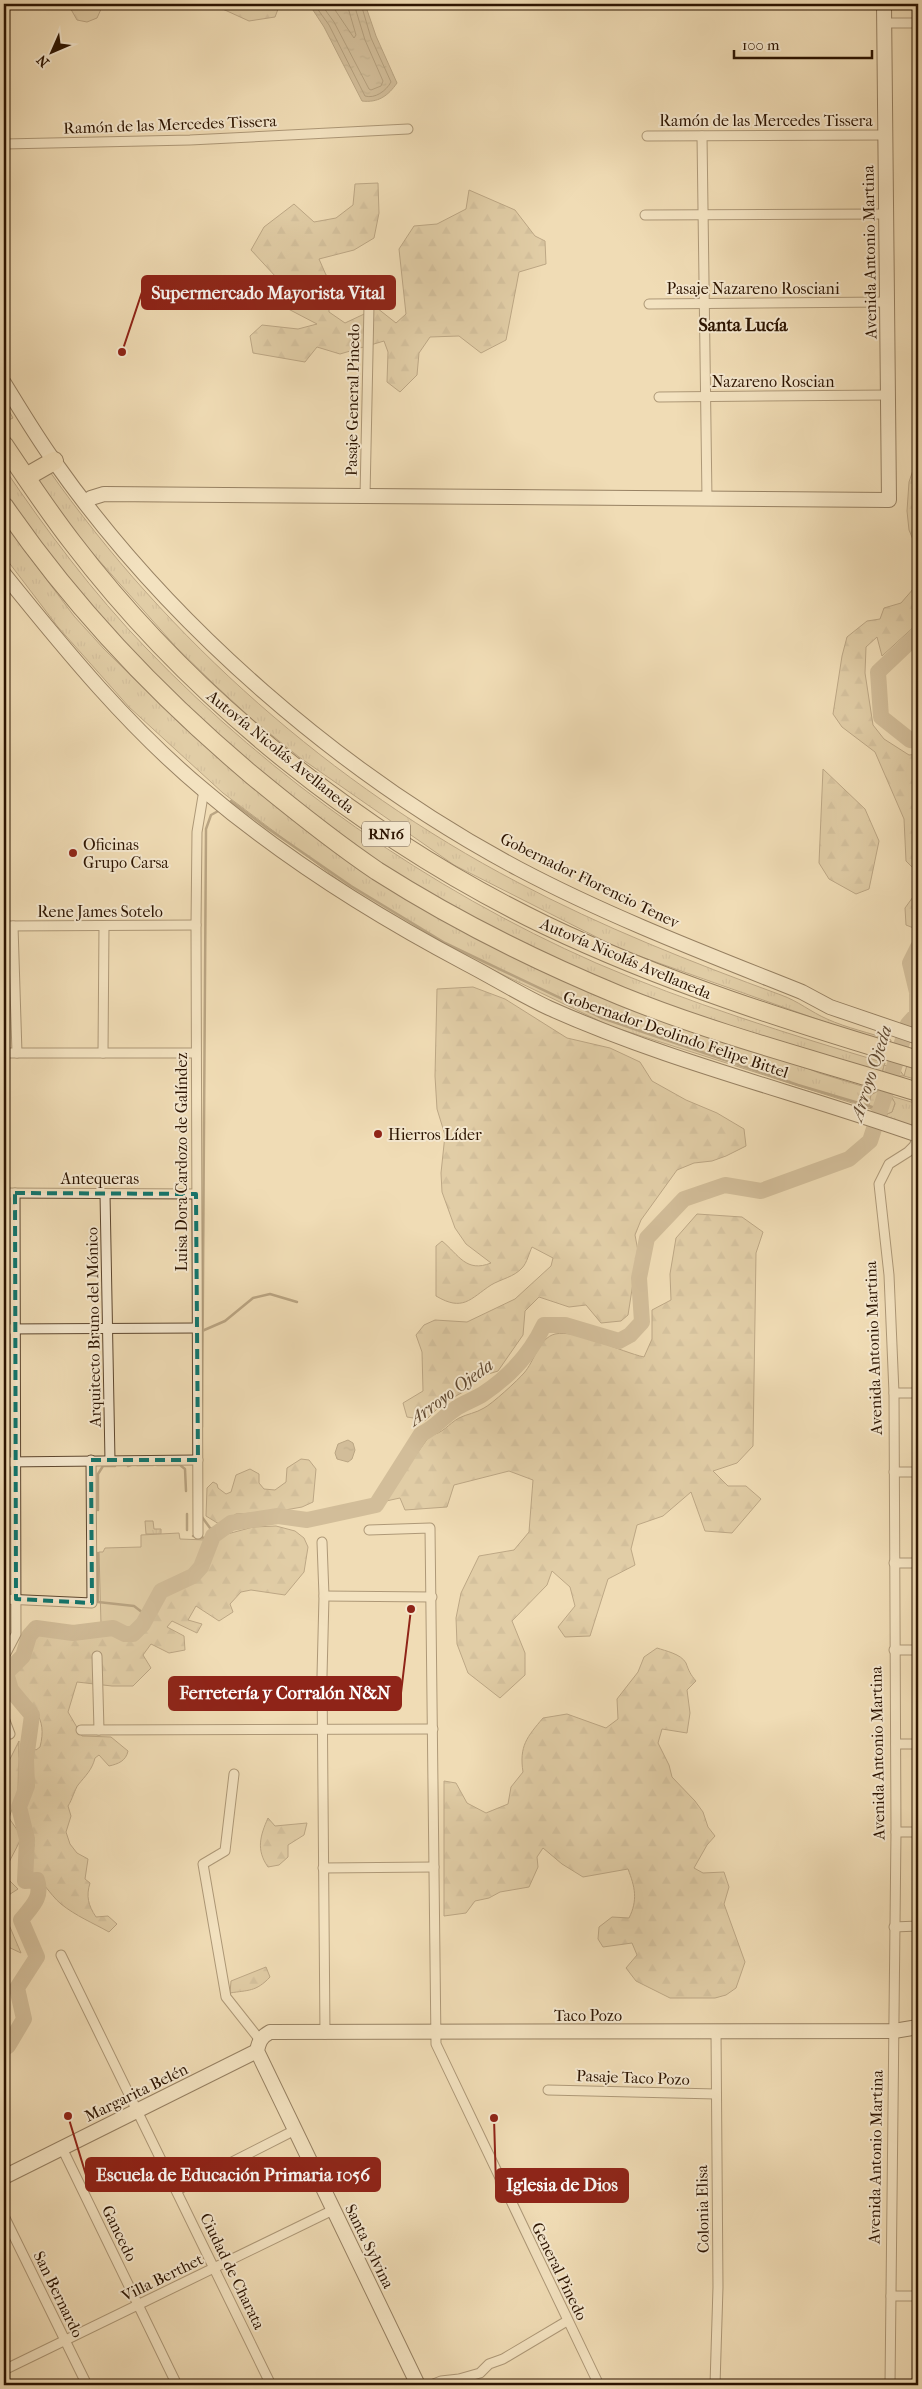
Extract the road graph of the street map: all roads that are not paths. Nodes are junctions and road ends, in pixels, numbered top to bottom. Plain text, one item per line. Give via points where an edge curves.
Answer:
1 (884, 4) edge
2 (918, 23) edge
3 (884, 24) junction
4 (408, 129) dead end
5 (885, 134) junction
6 (647, 136) dead end
7 (702, 136) junction
8 (4, 144) edge
9 (886, 214) junction
10 (646, 215) dead end
11 (703, 215) junction
12 (887, 302) junction
13 (649, 304) dead end
14 (704, 304) junction
15 (369, 305) dead end
16 (4, 383) edge
17 (888, 395) junction
18 (706, 396) junction
19 (659, 397) dead end
20 (4, 445) edge
21 (54, 462) junction
22 (26, 477) junction
23 (365, 496) junction
24 (707, 499) junction
25 (86, 502) junction
26 (4, 506) edge
27 (4, 574) edge
28 (204, 790) junction
29 (196, 925) junction
30 (8, 926) edge
31 (104, 926) junction
32 (916, 1036) edge
33 (4, 1053) edge
34 (17, 1053) junction
35 (103, 1053) junction
36 (196, 1053) junction
37 (913, 1058) edge
38 (918, 1092) edge
39 (918, 1136) edge
40 (4, 1193) edge
41 (15, 1193) junction
42 (106, 1194) junction
43 (196, 1194) junction
44 (108, 1328) junction
45 (197, 1328) junction
46 (4, 1329) edge
47 (16, 1329) junction
48 (894, 1393) junction
49 (918, 1393) edge
50 (91, 1460) junction
51 (110, 1460) junction
52 (198, 1460) junction
53 (4, 1462) edge
54 (16, 1462) junction
55 (894, 1472) junction
56 (918, 1472) edge
57 (369, 1530) dead end
58 (198, 1534) dead end
59 (322, 1542) dead end
60 (894, 1563) junction
61 (918, 1563) edge
62 (324, 1596) junction
63 (432, 1597) junction
64 (4, 1599) edge
65 (16, 1599) junction
66 (894, 1650) junction
67 (918, 1650) edge
68 (97, 1656) dead end
69 (4, 1657) edge
70 (4, 1718) edge
71 (433, 1729) junction
72 (81, 1730) dead end
73 (99, 1730) junction
74 (324, 1731) junction
75 (7, 1734) edge
76 (896, 1744) junction
77 (918, 1744) edge
78 (234, 1774) dead end
79 (896, 1832) junction
80 (918, 1832) edge
81 (434, 1867) junction
82 (323, 1868) junction
83 (918, 1926) edge
84 (894, 1927) junction
85 (61, 1955) dead end
86 (918, 2026) edge
87 (716, 2031) junction
88 (894, 2031) junction
89 (435, 2033) junction
90 (325, 2034) junction
91 (258, 2046) junction
92 (548, 2090) dead end
93 (716, 2094) junction
94 (136, 2112) junction
95 (295, 2130) junction
96 (62, 2148) junction
97 (4, 2177) edge
98 (177, 2190) junction
99 (333, 2210) junction
100 (4, 2216) edge
101 (215, 2268) junction
102 (890, 2296) junction
103 (918, 2296) edge
104 (139, 2305) junction
105 (567, 2321) junction
106 (65, 2340) junction
107 (4, 2370) edge
108 (87, 2385) edge
109 (177, 2385) edge
110 (271, 2385) edge
111 (418, 2385) edge
112 (431, 2385) edge
113 (599, 2385) edge
114 (715, 2385) edge
115 (890, 2385) edge

1 - 3 street, Avenida Antonio Martina
2 - 3 street
3 - 5 street, Avenida Antonio Martina
4 - 8 street, Ramón de las Mercedes Tissera via 190,140
5 - 7 street, Ramón de las Mercedes Tissera
5 - 9 street, Avenida Antonio Martina
6 - 7 street, Ramón de las Mercedes Tissera
7 - 11 street
9 - 11 street
9 - 12 street, Avenida Antonio Martina
10 - 11 street
11 - 14 street
12 - 14 street, Pasaje Nazareno Rosciani
12 - 17 street, Avenida Antonio Martina
13 - 14 street, Pasaje Nazareno Rosciani
14 - 18 street
15 - 23 street, Pasaje General Pinedo
16 - 21 street, Gobernador Florencio Tenev
17 - 18 street, Nazareno Roscian
17 - 24 street, Avenida Antonio Martina via 889,500
18 - 19 street, Nazareno Roscian
18 - 24 street
20 - 22 highway, Autovía Nicolás Avellaneda / RN16
21 - 22 highway
21 - 25 street, Gobernador Florencio Tenev
22 - 37 highway, Autovía Nicolás Avellaneda / RN16 via 98,574 203,687 298,768 399,842 486,895 610,954 697,989
23 - 24 street
23 - 25 street via 104,494
25 - 32 street, Gobernador Florencio Tenev via 134,561 223,654 289,713 364,772 427,815 518,869 622,919 802,992 830,1007
26 - 38 highway, Autovía Nicolás Avellaneda / RN16 via 58,580 144,676 264,785 376,870 431,904 516,948 616,994 724,1033
27 - 28 street, Gobernador Deolindo Felipe Bittel via 81,669
28 - 29 street, Luisa Dora Cardozo de Galíndez via 197,832
28 - 39 street, Gobernador Deolindo Felipe Bittel via 258,834 377,914 549,1008 661,1051
29 - 31 street, Rene James Sotelo
29 - 36 street, Luisa Dora Cardozo de Galíndez
30 - 31 street, Rene James Sotelo
30 - 34 street
31 - 35 street
33 - 34 street
34 - 35 street
35 - 36 street
36 - 43 street, Luisa Dora Cardozo de Galíndez
39 - 48 street, Avenida Antonio Martina via 908,1152 889,1164 880,1184 889,1275
40 - 41 street, Antequeras
41 - 42 street, Antequeras
41 - 47 street
42 - 43 street, Antequeras
42 - 44 street, Arquitecto Bruno del Mónico
43 - 45 street, Luisa Dora Cardozo de Galíndez
44 - 45 street
44 - 47 street
44 - 51 street, Arquitecto Bruno del Mónico
45 - 52 street, Luisa Dora Cardozo de Galíndez
46 - 47 street
47 - 54 street
48 - 49 street
48 - 55 street, Avenida Antonio Martina
50 - 51 street
50 - 54 street
50 - 65 street via 92,1603
51 - 52 street
52 - 58 street, Luisa Dora Cardozo de Galíndez
53 - 54 street
54 - 65 street
55 - 56 street
55 - 60 street, Avenida Antonio Martina
57 - 63 street, General Pinedo via 430,1528
59 - 62 street
60 - 61 street
60 - 66 street, Avenida Antonio Martina
62 - 63 street
62 - 74 street
63 - 71 street, General Pinedo
64 - 65 street
65 - 69 street via 16,1634
66 - 67 street
66 - 76 street, Avenida Antonio Martina
68 - 73 street
70 - 75 street
71 - 74 street
71 - 81 street, General Pinedo
72 - 73 street
73 - 74 street
74 - 82 street
76 - 77 street
76 - 79 street, Avenida Antonio Martina
78 - 91 street via 225,1851 202,1864 226,1997
79 - 80 street
79 - 84 street, Avenida Antonio Martina
81 - 82 street
81 - 89 street, General Pinedo
82 - 90 street
83 - 84 street
84 - 88 street, Avenida Antonio Martina
85 - 94 street, Ciudad de Charata
86 - 88 street, Taco Pozo
87 - 88 street, Taco Pozo
87 - 89 street, Taco Pozo
87 - 93 street, Colonia Elisa
88 - 102 street, Avenida Antonio Martina
89 - 90 street, Taco Pozo
89 - 105 street, General Pinedo via 436,2044
90 - 91 street, Taco Pozo via 270,2032
91 - 94 street, Margarita Belén
91 - 95 street, Santa Sylvina
92 - 93 street, Pasaje Taco Pozo
93 - 114 street, Colonia Elisa via 718,2287
94 - 96 street, Margarita Belén
94 - 98 street, Ciudad de Charata
95 - 98 street
95 - 99 street, Santa Sylvina
96 - 97 street, Margarita Belén
96 - 104 street, Gancedo
98 - 101 street, Ciudad de Charata
99 - 101 street, Villa Berthet
99 - 111 street, Santa Sylvina
100 - 106 street, San Bernardo
101 - 104 street, Villa Berthet
101 - 110 street, Ciudad de Charata
102 - 103 street
102 - 115 street, Avenida Antonio Martina
104 - 106 street, Villa Berthet
104 - 109 street, Gancedo
105 - 112 street via 503,2360 489,2364 480,2373
105 - 113 street, General Pinedo
106 - 107 street, Villa Berthet
106 - 108 street, San Bernardo

